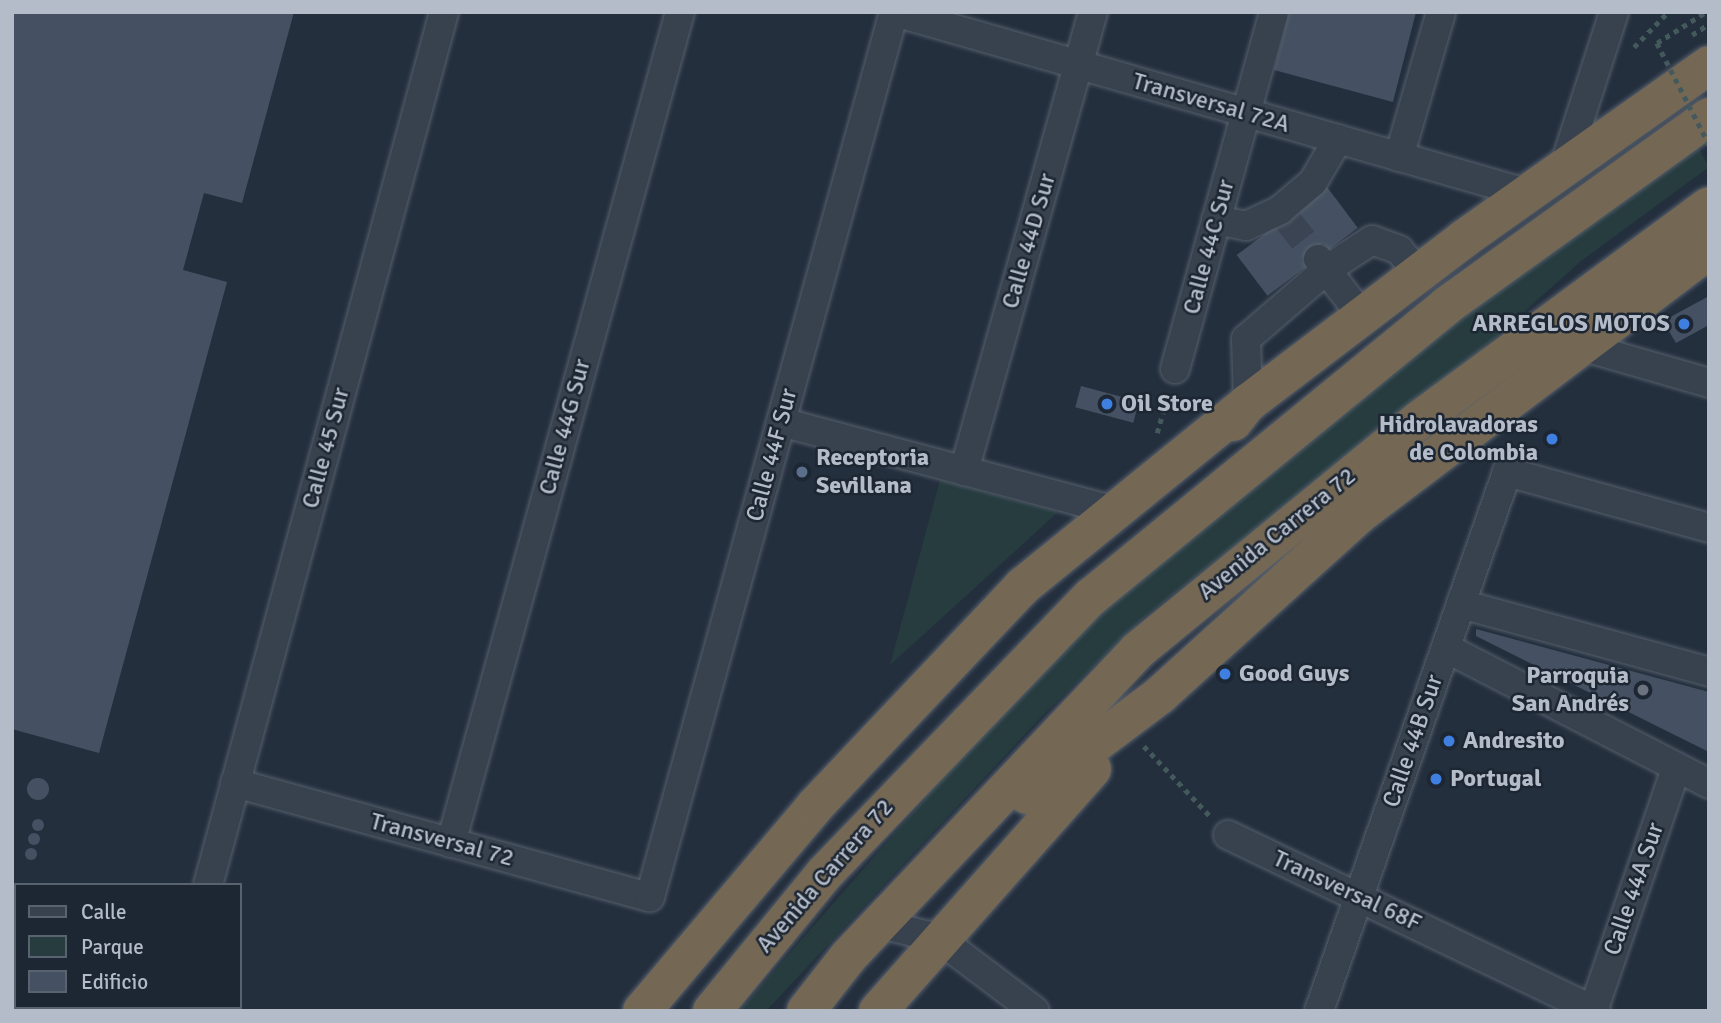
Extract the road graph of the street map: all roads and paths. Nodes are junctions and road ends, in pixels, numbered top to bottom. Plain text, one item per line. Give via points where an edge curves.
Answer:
1 (444, 12) edge
2 (680, 12) edge
3 (895, 12) edge
4 (1093, 12) edge
5 (1273, 12) edge
6 (1441, 12) edge
7 (1614, 12) edge
8 (1707, 13) edge
9 (1078, 65) junction
10 (1709, 65) edge
11 (1246, 113) junction
12 (1709, 117) edge
13 (1338, 139) junction
14 (1709, 144) edge
15 (1399, 157) junction
16 (1565, 164) junction
17 (1526, 193) junction
18 (1709, 206) edge
19 (1216, 220) junction
20 (1709, 250) edge
21 (1322, 264) junction
22 (1419, 274) junction
23 (1362, 316) junction
24 (1581, 346) junction
25 (1175, 369) joint
26 (1709, 383) edge
27 (1248, 403) junction
28 (781, 422) junction
29 (964, 471) junction
30 (1144, 482) junction
31 (1111, 510) junction
32 (1709, 528) edge
33 (1091, 597) junction
34 (1461, 604) junction
35 (1446, 648) junction
36 (1709, 672) edge
37 (1160, 695) junction
38 (1128, 729) junction
39 (1676, 768) junction
40 (235, 783) junction
41 (1709, 784) edge
42 (1228, 835) joint
43 (451, 842) junction
44 (950, 854) junction
45 (209, 883) edge
46 (650, 897) joint
47 (1359, 897) junction
48 (880, 924) junction
49 (938, 938) junction
50 (1594, 1010) edge
51 (642, 1011) edge
52 (712, 1011) edge
53 (806, 1011) edge
54 (878, 1011) edge
55 (1035, 1011) edge
56 (1320, 1011) edge

1 - 40 street, Calle 45 Sur
2 - 43 street, Calle 44G Sur
3 - 9 street, Transversal 72A
3 - 28 street, Calle 44F Sur
4 - 9 street, Calle 44D Sur
5 - 11 street, Calle 44C Sur
6 - 15 street
7 - 16 street
8 - 14 path, bridge via 1657,43
9 - 11 street, Transversal 72A
9 - 29 street, Calle 44D Sur
10 - 16 highway, Avenida Carrera 72
11 - 13 street, Transversal 72A
11 - 19 street, Calle 44C Sur
12 - 33 highway, Avenida Carrera 72 via 1446,306
13 - 15 street, Transversal 72A
13 - 19 street via 1313,183 1283,214 1246,226
15 - 17 street, Transversal 72A
16 - 17 highway, Avenida Carrera 72
17 - 22 highway, Avenida Carrera 72
18 - 44 highway, Avenida Carrera 72 via 1419,419 1205,591 1137,651
19 - 25 street, Calle 44C Sur
20 - 24 highway, Avenida Carrera 72
21 - 22 street via 1372,240 1399,250
21 - 23 street
21 - 27 street via 1245,339
22 - 23 highway, Avenida Carrera 72
23 - 27 highway, Avenida Carrera 72
24 - 26 street
24 - 37 highway, Avenida Carrera 72 via 1361,513
25 - 30 path
27 - 30 highway
27 - 33 highway, Avenida Carrera 72
28 - 29 street
28 - 46 street, Calle 44F Sur
29 - 31 street
30 - 31 highway
31 - 51 highway via 1023,586 815,806
32 - 34 street, Calle 44B Sur via 1507,472
33 - 52 highway, Avenida Carrera 72 via 929,761 751,960
34 - 35 street, Calle 44B Sur
34 - 36 street
35 - 39 street
35 - 47 street, Calle 44B Sur
37 - 38 highway
37 - 44 highway, Avenida Carrera 72
38 - 42 path
38 - 49 highway
39 - 41 street
39 - 50 street, Calle 44A Sur
40 - 43 street, Transversal 72
40 - 45 street, Calle 45 Sur
42 - 47 street, Transversal 68F
43 - 46 street, Transversal 72
44 - 48 highway, Avenida Carrera 72
47 - 50 street, Transversal 68F
47 - 56 street, Calle 44B Sur
48 - 49 street
48 - 53 highway, Avenida Carrera 72
49 - 54 highway
49 - 55 street

